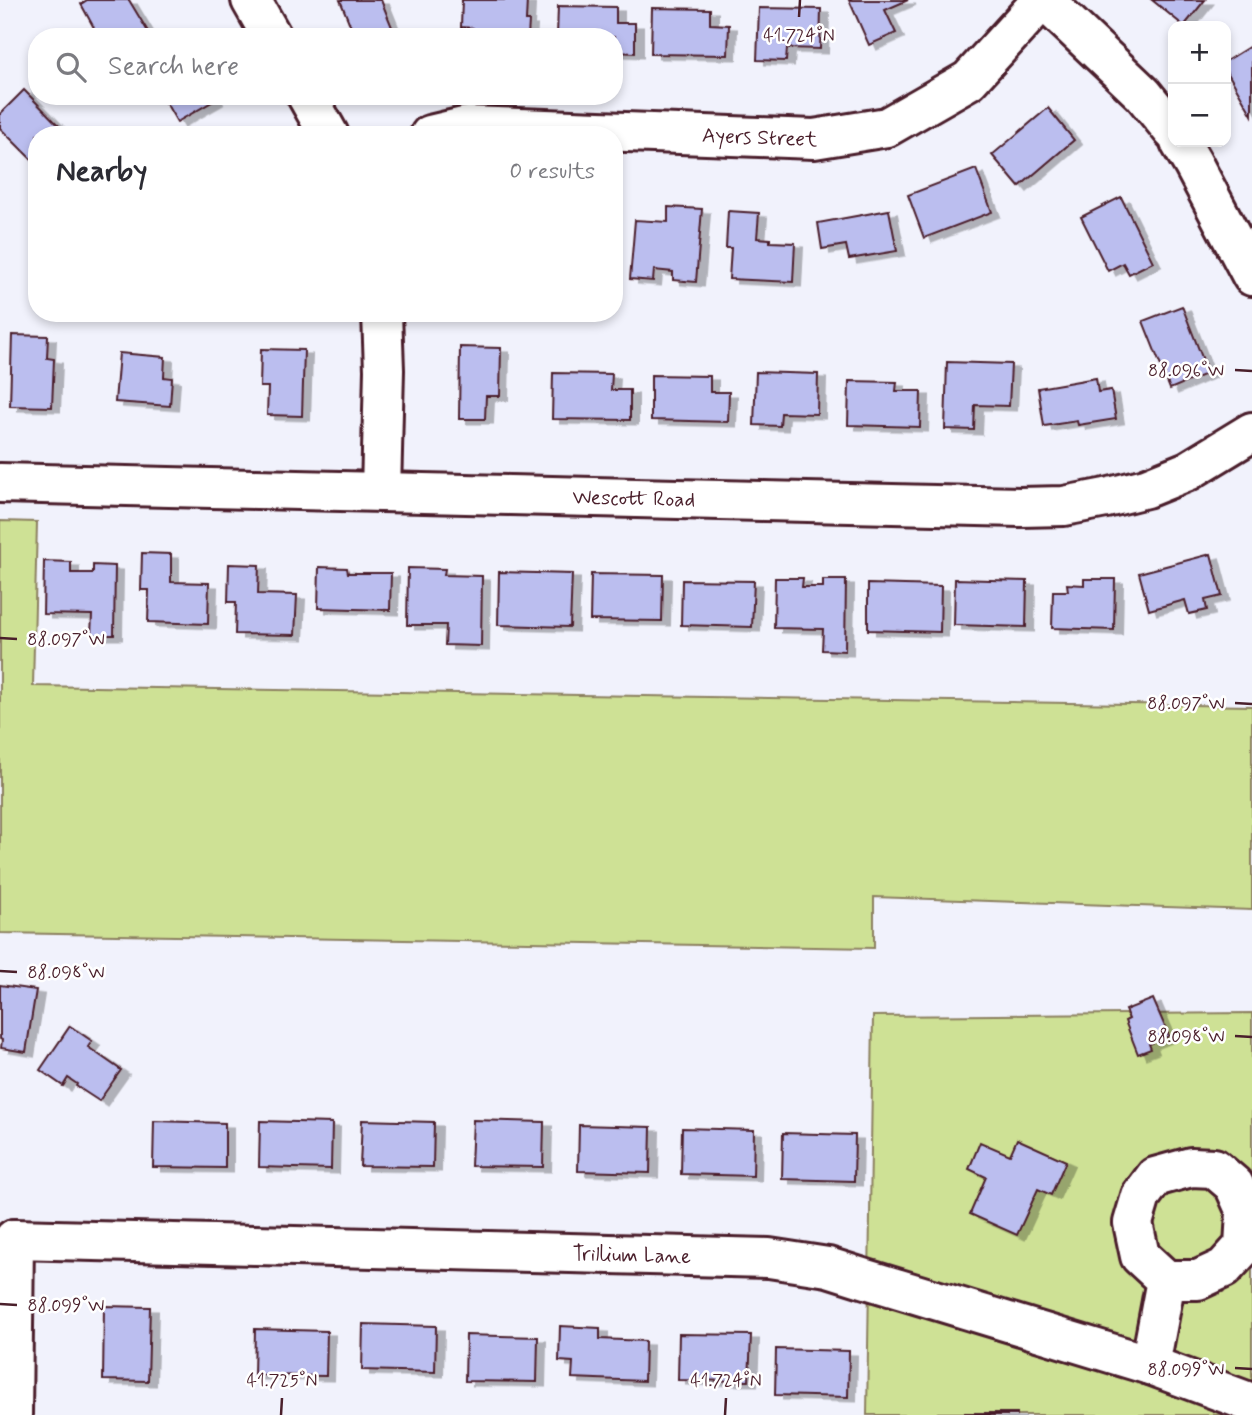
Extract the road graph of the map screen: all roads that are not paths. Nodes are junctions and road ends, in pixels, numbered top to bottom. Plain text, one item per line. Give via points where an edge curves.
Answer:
1 (251, 0) edge
2 (1043, 0) edge
3 (267, 28) edge
4 (312, 105) edge
5 (1168, 125) edge
6 (325, 126) edge
7 (623, 132) edge
8 (1184, 147) edge
9 (1240, 225) edge
10 (1252, 276) edge
11 (382, 322) edge
12 (1252, 432) edge
13 (0, 483) edge
14 (381, 492) junction
15 (7, 1229) edge
16 (1166, 1280) dead end
17 (1150, 1365) junction
18 (1252, 1403) edge
19 (12, 1415) edge

1 - 3 street
2 - 5 street via 1143,94
2 - 7 street, Ayers Street via 970,80 887,127 814,139
4 - 6 street
8 - 9 street
9 - 10 street
11 - 14 street
12 - 14 street, Wescott Road via 1188,471 1146,488 1065,506
13 - 14 street, Wescott Road
15 - 17 street, Trillium Lane via 769,1258 828,1267
15 - 19 street
16 - 17 street
17 - 18 street, Trillium Lane

